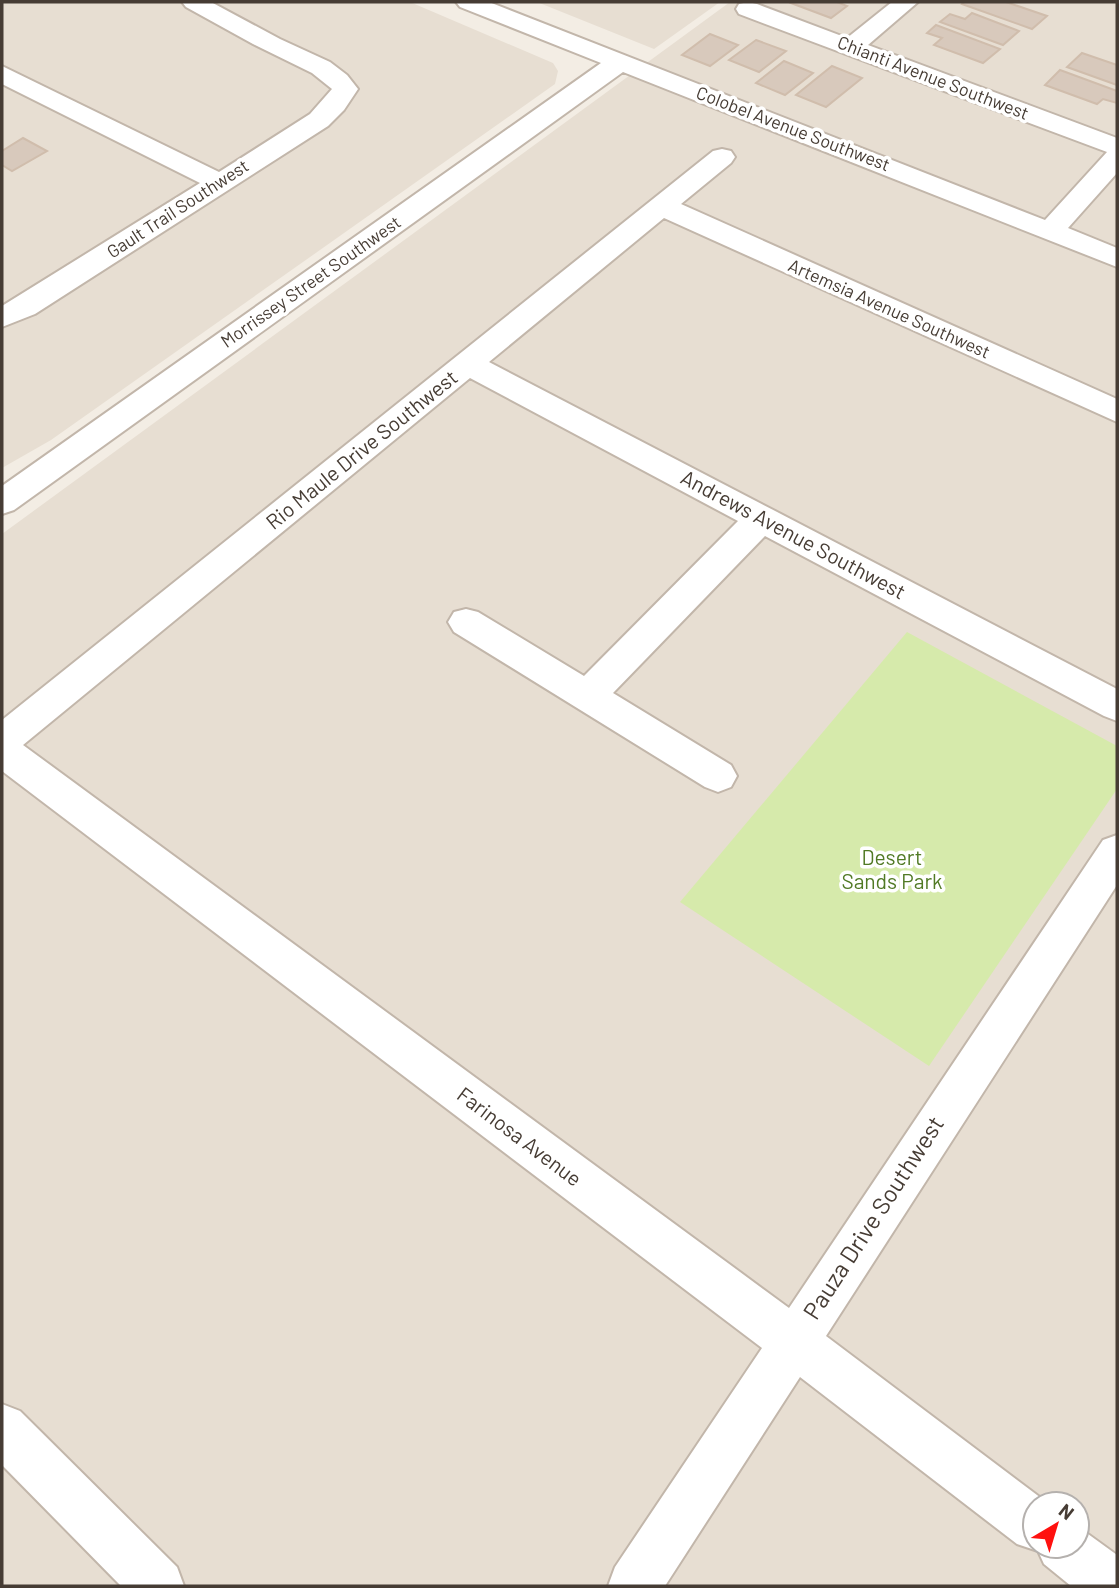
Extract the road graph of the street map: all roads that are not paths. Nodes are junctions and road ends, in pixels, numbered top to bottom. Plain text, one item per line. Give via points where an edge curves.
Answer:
1 (194, 2) edge
2 (468, 2) edge
3 (906, 2) edge
4 (748, 9) dead end
5 (850, 47) junction
6 (620, 62) junction
7 (2, 74) edge
8 (1117, 147) edge
9 (722, 157) dead end
10 (1117, 157) edge
11 (219, 182) junction
12 (662, 206) junction
13 (1050, 230) junction
14 (1117, 258) edge
15 (2, 318) edge
16 (468, 364) junction
17 (1117, 411) edge
18 (2, 502) edge
19 (762, 518) junction
20 (466, 622) dead end
21 (588, 695) junction
22 (1117, 706) edge
23 (2, 741) edge
24 (2, 750) edge
25 (718, 776) dead end
26 (1117, 852) edge
27 (794, 1342) junction
28 (2, 1429) edge
29 (1021, 1515) edge
30 (1080, 1560) edge
31 (158, 1586) edge
32 (634, 1586) edge
33 (1114, 1586) edge

1 - 11 street, Gault Trail Southwest via 322,67 345,89 319,120
2 - 6 street, Colobel Avenue Southwest
3 - 5 street
4 - 5 street, Chianti Avenue Southwest
5 - 8 street, Chianti Avenue Southwest
6 - 13 street, Colobel Avenue Southwest
6 - 18 street, Morrissey Street Southwest
7 - 11 street
9 - 12 street, Rio Maule Drive Southwest
10 - 13 street
11 - 15 street, Gault Trail Southwest
12 - 16 street, Rio Maule Drive Southwest
12 - 17 street, Artemsia Avenue Southwest
13 - 14 street, Colobel Avenue Southwest
16 - 19 street, Andrews Avenue Southwest
16 - 23 street, Rio Maule Drive Southwest
19 - 21 street
19 - 22 street, Andrews Avenue Southwest
20 - 21 street
21 - 25 street
24 - 27 street, Farinosa Avenue
26 - 27 street, Pauza Drive Southwest
27 - 29 street, Farinosa Avenue
27 - 32 street, Pauza Drive Southwest
28 - 31 street
30 - 33 street

